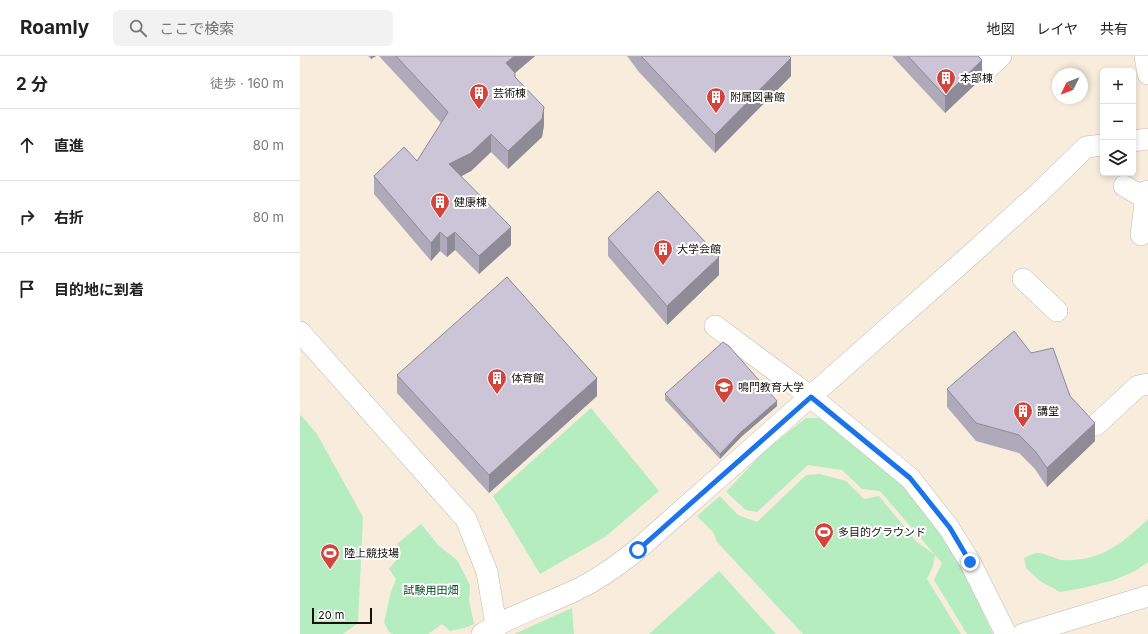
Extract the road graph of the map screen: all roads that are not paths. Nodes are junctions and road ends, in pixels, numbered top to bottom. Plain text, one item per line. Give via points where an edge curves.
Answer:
1 (977, 56) edge
2 (1001, 56) edge
3 (1145, 56) edge
4 (1148, 74) edge
5 (1148, 139) edge
6 (1136, 141) edge
7 (1100, 145) edge
8 (1124, 186) dead end
9 (1146, 192) edge
10 (1141, 235) dead end
11 (1024, 279) dead end
12 (1057, 312) dead end
13 (715, 326) dead end
14 (300, 332) edge
15 (1148, 384) edge
16 (811, 397) junction
17 (1096, 425) dead end
18 (1148, 596) edge
19 (491, 631) edge
20 (1006, 634) edge
21 (1023, 634) edge

1 - 2 street via 988,68
3 - 4 street
5 - 6 street
7 - 16 street via 1086,147 1039,193
8 - 9 street via 1138,194
9 - 10 street
11 - 12 street
13 - 16 street
14 - 19 street via 466,519 487,572
15 - 17 street via 1138,386
16 - 19 street via 638,550 598,579
16 - 20 street via 910,478 950,528
18 - 21 street

